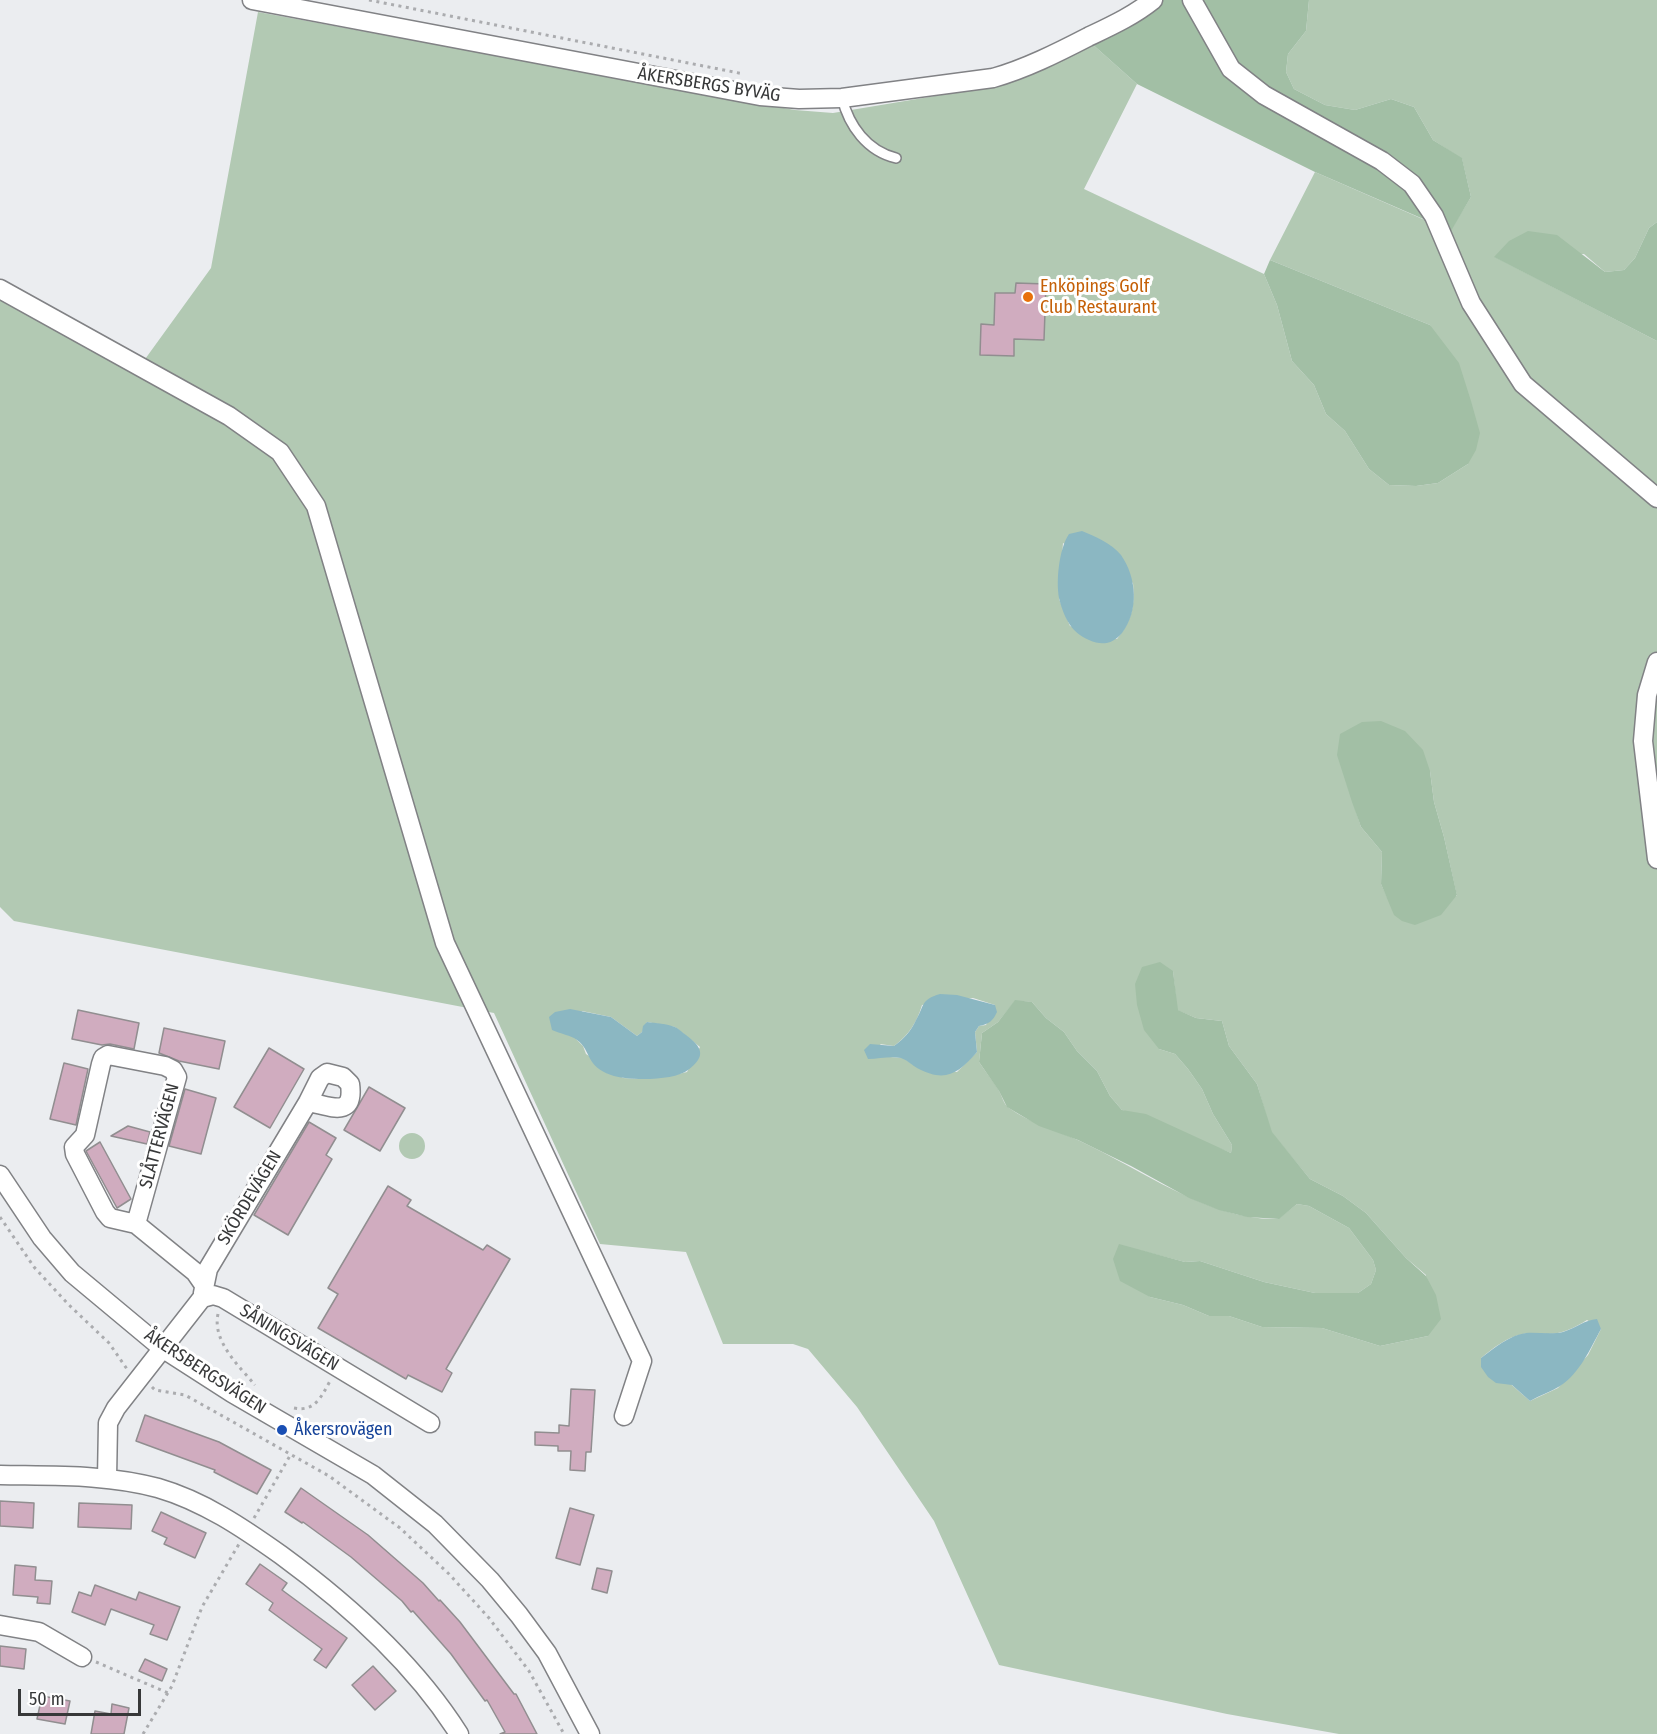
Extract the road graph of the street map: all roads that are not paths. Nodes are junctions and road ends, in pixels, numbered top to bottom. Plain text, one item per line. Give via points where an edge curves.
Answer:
1 (252, 0) edge
2 (1153, 0) edge
3 (1192, 0) edge
4 (842, 99) junction
5 (896, 158) dead end
6 (0, 289) edge
7 (1657, 498) edge
8 (1657, 662) edge
9 (1657, 859) edge
10 (308, 1102) dead end
11 (0, 1175) edge
12 (136, 1224) junction
13 (203, 1291) junction
14 (162, 1348) junction
15 (624, 1416) dead end
16 (430, 1423) dead end
17 (0, 1475) edge
18 (107, 1479) junction
19 (0, 1625) edge
20 (82, 1657) road end
21 (459, 1734) edge
22 (590, 1734) edge

1 - 4 street, ÅKERSBERGS BYVÄG via 760,96
2 - 4 street, ÅKERSBERGS BYVÄG via 1128,18 1006,75
3 - 7 street via 1231,69 1264,96 1382,161 1412,184 1434,216 1471,303 1523,384
4 - 5 lane via 846,116 869,145
6 - 15 street via 246,428 280,452 316,506 445,943 642,1361
8 - 9 street via 1647,695 1643,741
10 - 13 street, SKÖRDEVÄGEN via 208,1269
11 - 14 street, ÅKERSBERGSVÄGEN via 42,1238 72,1273
12 - 12 street, SLÅTTERVÄGEN via 177,1077 165,1066 108,1055 101,1065 85,1135 74,1147 75,1154 110,1218
12 - 13 street, SLÅTTERVÄGEN via 195,1272
13 - 14 street
13 - 16 street, SÅNINGSVÄGEN via 223,1298
14 - 18 street via 108,1423
14 - 22 street, ÅKERSBERGSVÄGEN via 373,1474 435,1524 519,1615 547,1653
17 - 18 street
18 - 21 street via 159,1488 184,1497 222,1516 320,1584 391,1650 429,1692
19 - 20 street via 39,1632

